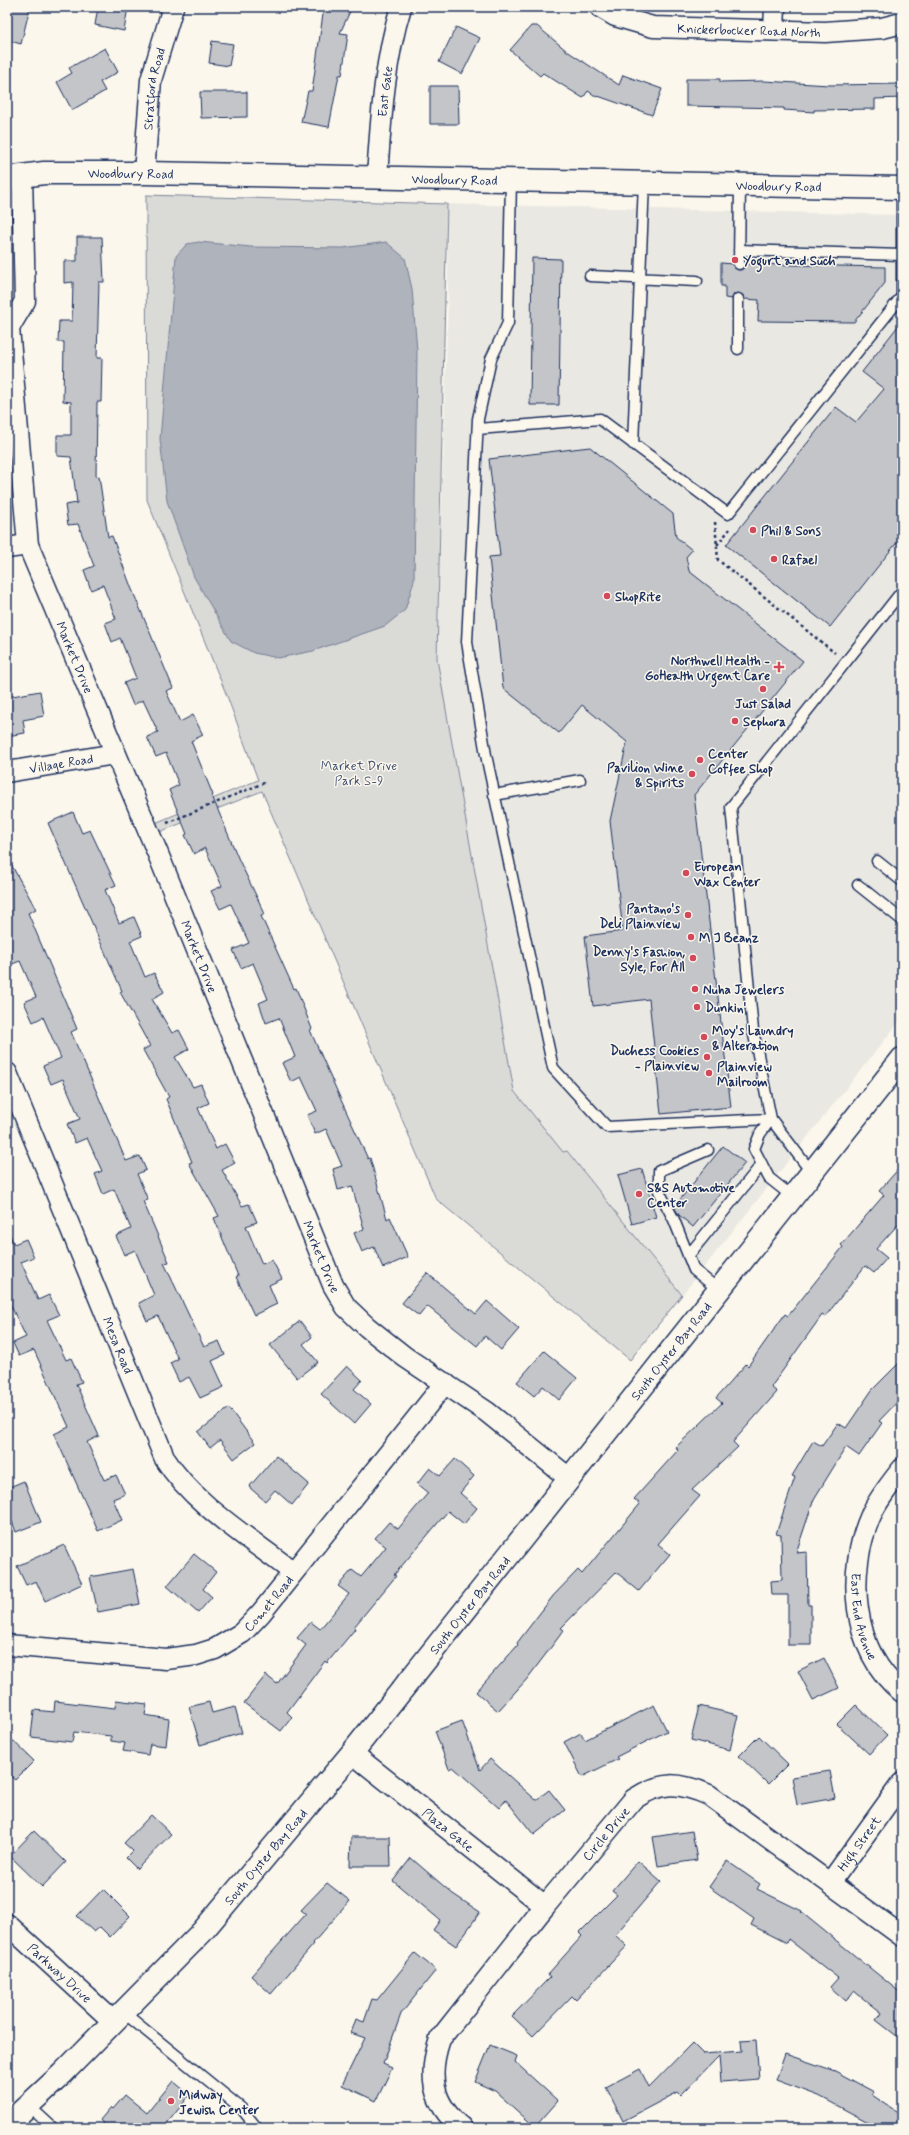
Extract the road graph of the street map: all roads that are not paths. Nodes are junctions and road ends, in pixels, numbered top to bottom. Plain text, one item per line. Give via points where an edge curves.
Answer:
1 (173, 7) edge
2 (401, 7) edge
3 (600, 7) edge
4 (775, 7) edge
5 (902, 23) edge
6 (774, 30) junction
7 (144, 173) junction
8 (14, 177) edge
9 (377, 177) junction
10 (510, 180) junction
11 (644, 183) junction
12 (740, 185) junction
13 (902, 188) edge
14 (739, 250) junction
15 (901, 255) edge
16 (739, 264) dead end
17 (590, 276) dead end
18 (640, 278) junction
19 (697, 281) dead end
20 (902, 296) edge
21 (738, 299) dead end
22 (8, 327) edge
23 (738, 349) dead end
24 (478, 429) junction
25 (633, 444) junction
26 (28, 545) junction
27 (7, 548) edge
28 (902, 591) edge
29 (114, 754) junction
30 (7, 772) edge
31 (580, 780) dead end
32 (494, 795) junction
33 (877, 862) dead end
34 (902, 881) edge
35 (858, 885) dead end
36 (902, 920) edge
37 (902, 1059) edge
38 (7, 1073) edge
39 (772, 1119) junction
40 (708, 1150) dead end
41 (762, 1164) junction
42 (812, 1173) junction
43 (792, 1197) junction
44 (688, 1256) junction
45 (719, 1290) junction
46 (445, 1383) junction
47 (902, 1469) edge
48 (570, 1479) junction
49 (293, 1572) junction
50 (7, 1645) edge
51 (902, 1692) edge
52 (352, 1753) junction
53 (902, 1783) edge
54 (830, 1883) junction
55 (545, 1906) junction
56 (7, 1924) edge
57 (902, 1936) edge
58 (119, 2017) junction
59 (28, 2105) junction
60 (7, 2125) edge
61 (53, 2128) edge
62 (257, 2128) edge
63 (462, 2128) edge

1 - 7 street, Stratford Road via 151,80
2 - 9 street, East Gate via 382,103
3 - 6 street, Knickerbocker Road North via 615,16 653,27
4 - 6 street
5 - 6 street, Knickerbocker Road North via 882,28 825,32
7 - 8 main road, Woodbury Road via 44,173
7 - 9 main road, Woodbury Road
8 - 22 street, Market Drive via 26,301
9 - 10 main road, Woodbury Road
10 - 11 main road, Woodbury Road
10 - 24 lane via 508,323 491,359
11 - 12 main road, Woodbury Road
11 - 18 lane
12 - 13 main road, Woodbury Road
12 - 14 lane
13 - 15 lane
14 - 15 lane
14 - 16 lane
15 - 20 lane
17 - 18 lane
18 - 19 lane
18 - 25 lane
20 - 25 lane via 728,514
21 - 23 lane
22 - 26 street, Market Drive
24 - 25 lane via 600,419
24 - 32 lane via 467,642
26 - 27 street
26 - 29 street, Market Drive via 52,596
28 - 39 lane via 731,807 753,1030
29 - 30 street, Village Road
29 - 46 street, Market Drive via 158,854 333,1285 346,1307 367,1327 405,1357
31 - 32 lane
32 - 39 lane via 553,1068 607,1127
33 - 34 lane
35 - 36 lane
37 - 42 main road, South Oyster Bay Road
38 - 49 street, Mesa Road via 165,1459 175,1474 200,1499
39 - 41 lane via 760,1134 754,1148
39 - 42 lane
40 - 44 lane via 659,1171 659,1191
41 - 43 lane via 769,1178
41 - 44 lane
42 - 43 main road, South Oyster Bay Road
43 - 45 main road, South Oyster Bay Road
44 - 45 lane via 694,1270
45 - 48 main road, South Oyster Bay Road
46 - 48 street, Market Drive via 487,1412
46 - 49 street, Comet Road
47 - 51 street, East End Avenue via 871,1514 859,1549 855,1590 862,1630 872,1654 885,1675
48 - 52 main road, South Oyster Bay Road
49 - 50 street, Comet Road via 242,1633 215,1649 196,1655 166,1659 143,1658
52 - 55 street, Plaza Gate
52 - 58 main road, South Oyster Bay Road via 202,1932
53 - 54 street, High Street
54 - 55 street, Circle Drive via 709,1795 693,1788 672,1784 650,1789 634,1799
54 - 57 street, Circle Drive
55 - 63 street, Circle Drive via 440,2039 434,2058 432,2078 440,2106
56 - 58 street, Parkway Drive
58 - 59 main road, South Oyster Bay Road
58 - 62 lane via 241,2108
59 - 60 main road, South Oyster Bay Road
59 - 61 lane

